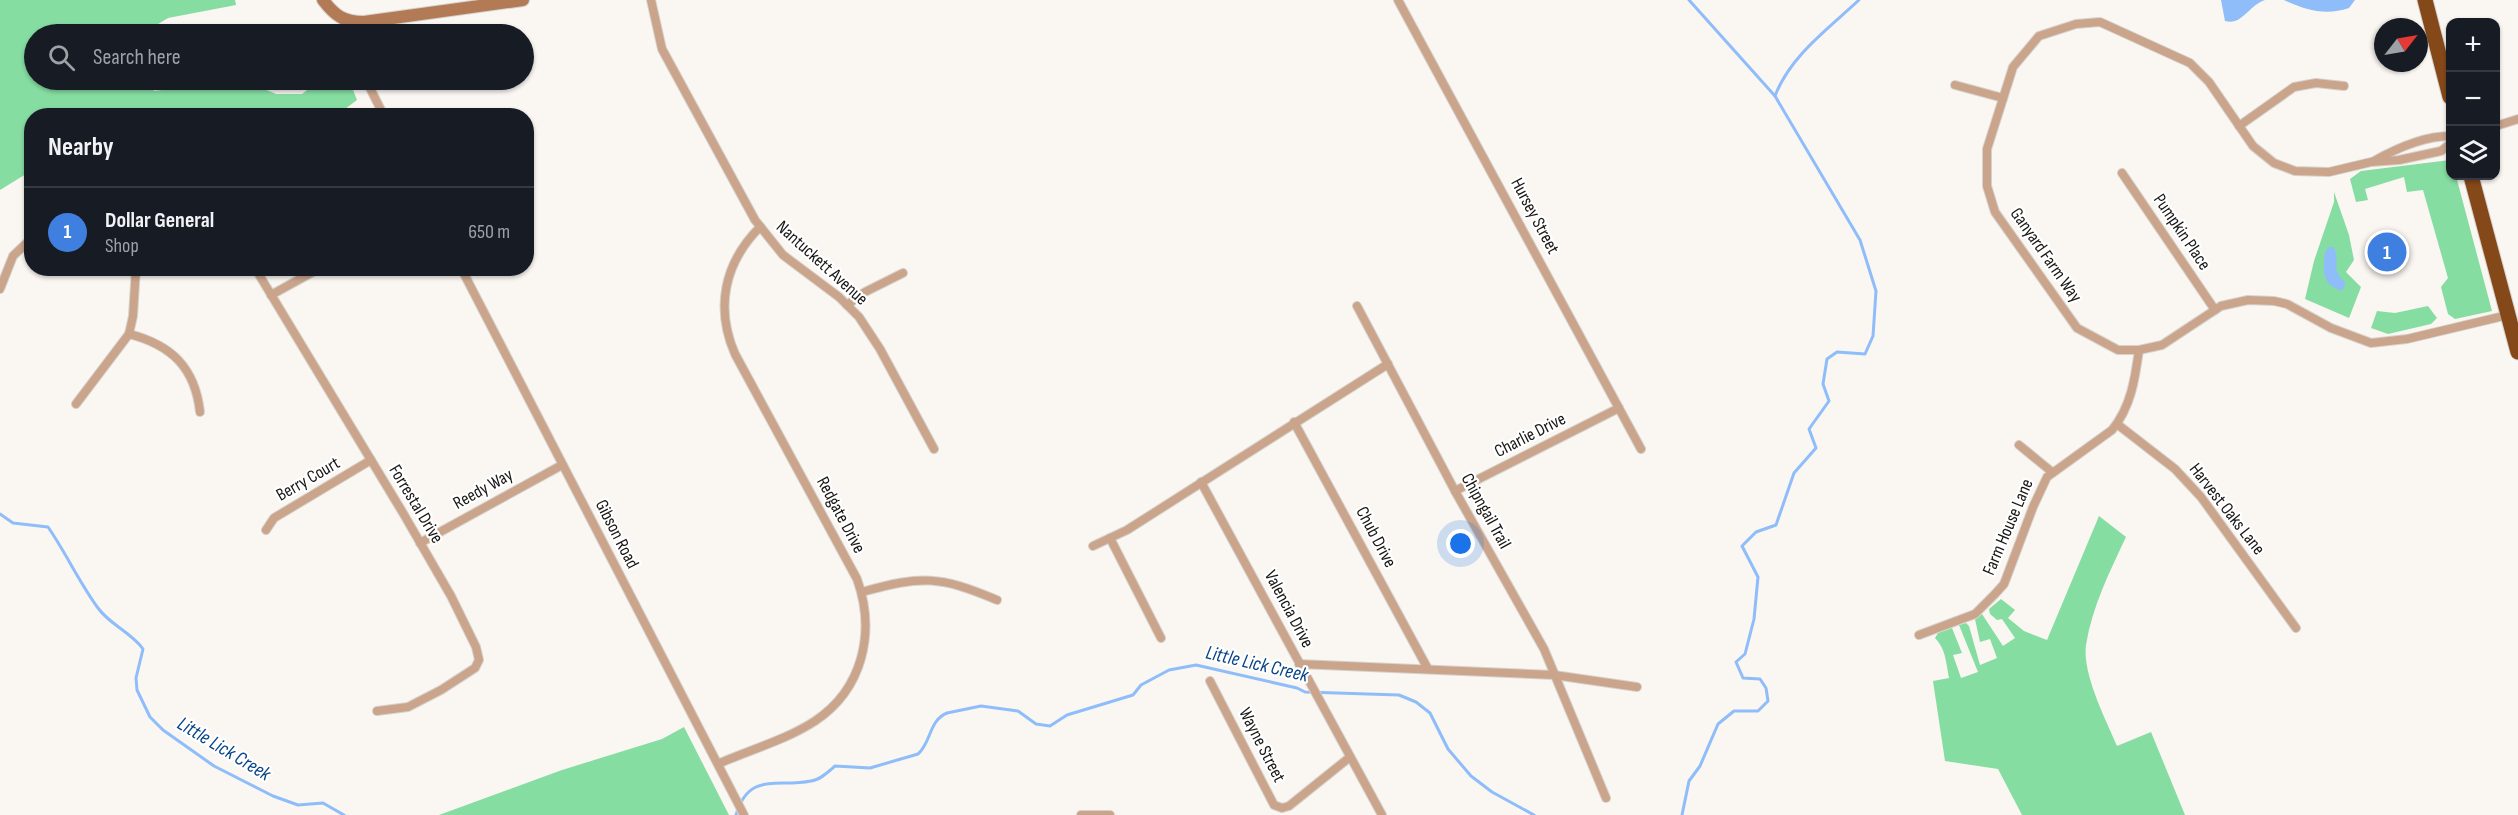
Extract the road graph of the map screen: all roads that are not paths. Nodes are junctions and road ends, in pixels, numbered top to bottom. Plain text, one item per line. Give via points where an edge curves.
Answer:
1 (323, 0) edge
2 (523, 0) edge
3 (651, 0) edge
4 (1398, 0) edge
5 (2425, 0) edge
6 (343, 20) junction
7 (344, 24) edge
8 (2446, 78) edge
9 (1955, 86) dead end
10 (2344, 86) dead end
11 (371, 90) edge
12 (2003, 98) junction
13 (380, 108) edge
14 (2518, 119) edge
15 (2500, 125) edge
16 (2239, 126) junction
17 (2446, 136) edge
18 (2446, 148) edge
19 (2371, 162) junction
20 (2122, 173) dead end
21 (2472, 180) edge
22 (760, 227) junction
23 (24, 246) edge
24 (903, 273) dead end
25 (136, 276) edge
26 (260, 276) edge
27 (305, 276) edge
28 (465, 276) edge
29 (0, 289) edge
30 (271, 295) junction
31 (847, 305) junction
32 (1357, 306) dead end
33 (2215, 310) junction
34 (2508, 315) junction
35 (129, 334) junction
36 (2139, 350) junction
37 (2518, 352) edge
38 (1388, 364) junction
39 (76, 404) dead end
40 (1619, 408) junction
41 (200, 412) dead end
42 (1294, 422) junction
43 (2117, 424) junction
44 (2019, 445) dead end
45 (934, 449) dead end
46 (1641, 449) dead end
47 (371, 460) junction
48 (562, 465) junction
49 (2052, 472) junction
50 (1201, 482) junction
51 (1455, 491) junction
52 (266, 530) dead end
53 (1110, 538) junction
54 (420, 543) junction
55 (1093, 546) dead end
56 (862, 592) junction
57 (997, 600) dead end
58 (2295, 628) dead end
59 (1919, 635) dead end
60 (1161, 638) dead end
61 (1299, 664) junction
62 (1428, 669) junction
63 (1554, 675) junction
64 (1210, 681) dead end
65 (1637, 687) dead end
66 (377, 711) dead end
67 (1350, 757) junction
68 (718, 764) junction
69 (1606, 798) dead end
70 (744, 815) edge
71 (1081, 815) edge
72 (1110, 815) edge
73 (1382, 815) edge

1 - 6 street
2 - 6 street via 378,21
3 - 22 street, Nantuckett Avenue via 662,49
4 - 40 street, Hursey Street
5 - 8 highway
6 - 7 street
9 - 12 street
10 - 16 street via 2316,83 2294,87
11 - 13 street
12 - 16 street, Ganyard Farm Way via 2013,67 2039,36 2076,24 2100,22 2190,63 2209,82
12 - 36 street, Ganyard Farm Way via 1987,149 1987,186 1995,212 2077,328 2118,350
14 - 15 street
16 - 19 street, Ganyard Farm Way via 2253,146 2274,163 2295,171 2328,172
17 - 19 street, Ganyard Farm Way via 2396,149
18 - 19 street, Ganyard Farm Way via 2398,160
20 - 33 street, Pumpkin Place
21 - 34 highway
22 - 31 street, Nantuckett Avenue via 783,255
22 - 56 street, Redgate Drive via 739,251 727,279 723,309 727,333
23 - 29 street via 13,256
24 - 31 street
25 - 35 street
26 - 30 street, Forrestal Drive
27 - 30 street
28 - 48 street, Gibson Road
30 - 47 street, Forrestal Drive
31 - 45 street, Nantuckett Avenue via 872,335
32 - 38 street, Chipngail Trail
33 - 34 street, Ganyard Farm Way via 2248,300 2274,301 2371,343
33 - 36 street, Ganyard Farm Way via 2162,345
34 - 37 highway
35 - 39 street
35 - 41 street via 164,348 183,364 198,393
36 - 43 street, Farm House Lane via 2130,399
38 - 42 street
38 - 51 street, Chipngail Trail
40 - 46 street, Hursey Street
40 - 51 street, Charlie Drive
42 - 50 street
42 - 62 street, Chub Drive
43 - 49 street, Farm House Lane
43 - 58 street, Harvest Oaks Lane via 2175,469 2201,497
44 - 49 street
47 - 52 street, Berry Court via 274,518
47 - 54 street, Forrestal Drive
48 - 54 street, Reedy Way
48 - 68 street, Gibson Road
49 - 59 street, Farm House Lane via 2033,507 2004,584 1976,614
50 - 53 street
50 - 61 street, Valencia Drive
51 - 63 street, Chipngail Trail via 1544,649
53 - 55 street
53 - 60 street
54 - 66 street, Forrestal Drive via 451,596 479,660 475,668 408,707
56 - 57 street via 900,581 934,579
56 - 68 street, Redgate Drive via 867,621 864,649 855,675 839,700 813,723
61 - 62 street
61 - 67 street, Valencia Drive
62 - 63 street
63 - 65 street
63 - 69 street, Chipngail Trail
64 - 67 street, Wayne Street via 1274,805 1288,806
67 - 73 street, Valencia Drive
68 - 70 street, Gibson Road
71 - 72 street

